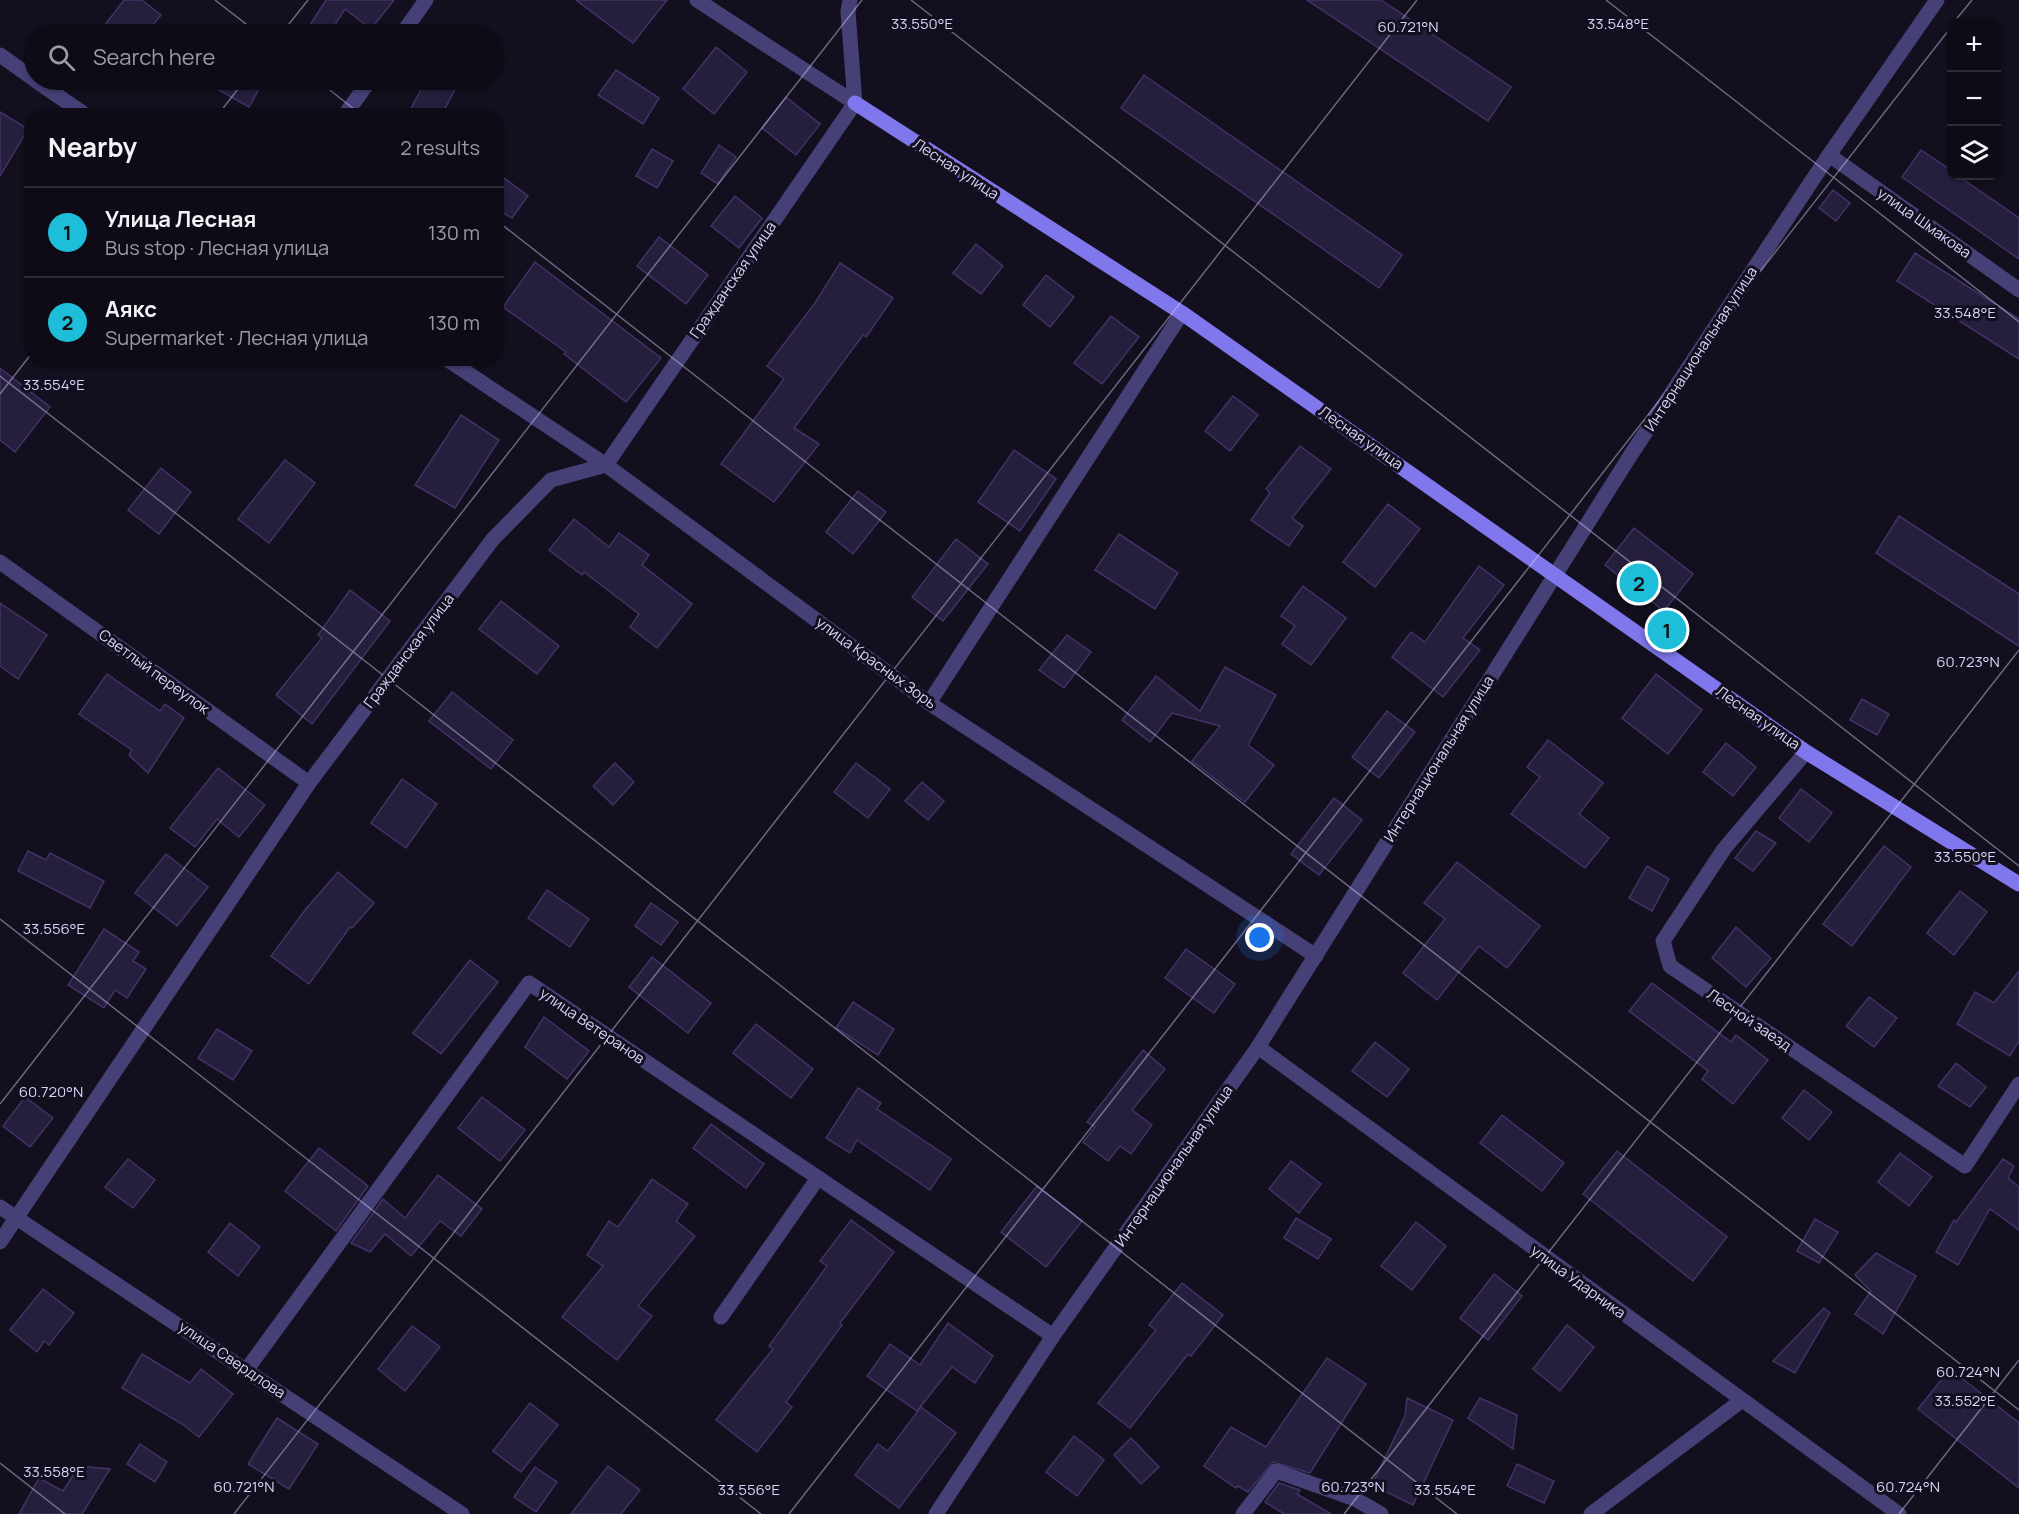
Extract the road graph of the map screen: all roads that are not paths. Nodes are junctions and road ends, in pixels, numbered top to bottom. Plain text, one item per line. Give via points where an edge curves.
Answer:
1 (426, 0) edge
2 (697, 0) edge
3 (850, 0) edge
4 (1937, 0) edge
5 (409, 24) edge
6 (0, 55) edge
7 (24, 71) edge
8 (50, 90) edge
9 (363, 90) edge
10 (855, 103) junction
11 (76, 108) edge
12 (350, 108) edge
13 (1828, 155) junction
14 (2019, 290) edge
15 (1182, 313) junction
16 (457, 366) edge
17 (606, 465) junction
18 (0, 562) edge
19 (1556, 574) junction
20 (929, 703) junction
21 (1806, 752) junction
22 (309, 783) junction
23 (2019, 884) edge
24 (1316, 956) junction
25 (1258, 1047) junction
26 (2019, 1084) edge
27 (818, 1178) junction
28 (0, 1207) edge
29 (16, 1218) junction
30 (0, 1242) edge
31 (722, 1317) dead end
32 (1053, 1336) junction
33 (247, 1369) junction
34 (1741, 1401) junction
35 (462, 1514) edge
36 (936, 1514) edge
37 (1243, 1514) edge
38 (1381, 1514) edge
39 (1591, 1514) edge
40 (1899, 1514) edge

1 - 5 street
2 - 10 street, Лесная улица
3 - 10 street
4 - 13 street, Интернациональная улица
6 - 7 street
8 - 11 street
9 - 12 street
10 - 15 street, Лесная улица
10 - 17 street, Гражданская улица
13 - 14 street, улица Шмакова
13 - 19 street, Интернациональная улица
15 - 19 street, Лесная улица
15 - 20 street
16 - 17 street, улица Красных Зорь
17 - 20 street, улица Красных Зорь
17 - 22 street, Гражданская улица via 551,480 493,539
18 - 22 street, Светлый переулок
19 - 21 street, Лесная улица
19 - 24 street, Интернациональная улица
20 - 24 street, улица Красных Зорь
21 - 23 street, Лесная улица
21 - 26 street, Лесной заезд via 1724,849 1663,941 1670,966 1965,1166
22 - 29 street, Гражданская улица
24 - 25 street, Интернациональная улица
25 - 32 street, Интернациональная улица
25 - 34 street, улица Ударника
27 - 31 street
27 - 32 street, улица Ветеранов
27 - 33 street, улица Ветеранов via 529,983
28 - 29 street, улица Свердлова
29 - 30 street, Гражданская улица
29 - 33 street, улица Свердлова
32 - 36 street, Интернациональная улица
33 - 35 street, улица Свердлова
34 - 39 street
34 - 40 street, улица Ударника
37 - 38 street via 1276,1471 1355,1499

